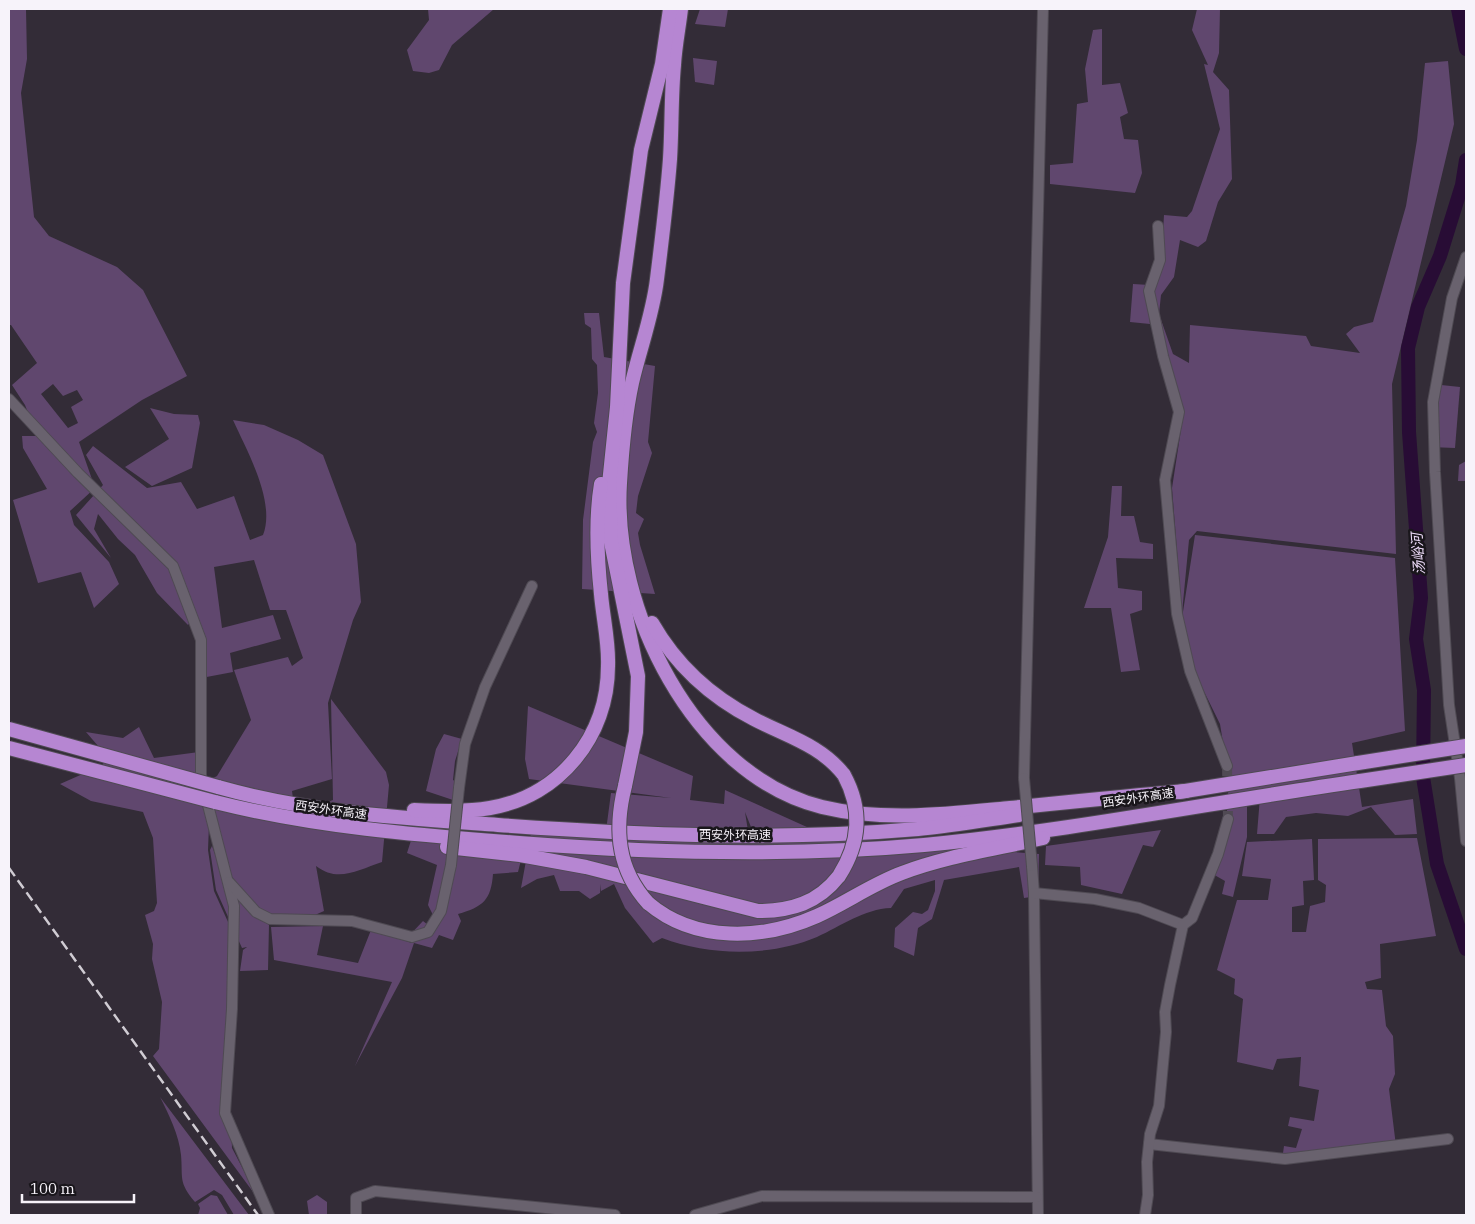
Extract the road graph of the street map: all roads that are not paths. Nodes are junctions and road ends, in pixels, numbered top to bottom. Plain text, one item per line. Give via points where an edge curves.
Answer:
1 (670, 9) edge
2 (681, 9) edge
3 (1043, 9) edge
4 (1158, 226) dead end
5 (1466, 257) edge
6 (9, 399) edge
7 (617, 407) junction
8 (628, 572) junction
9 (532, 586) dead end
10 (9, 729) edge
11 (1466, 746) edge
12 (9, 748) edge
13 (1466, 764) edge
14 (1227, 766) tunnel mouth
15 (1186, 791) junction
16 (266, 800) junction
17 (1158, 812) junction
18 (274, 817) junction
19 (1228, 819) tunnel mouth
20 (1466, 841) edge
21 (227, 879) junction
22 (1034, 893) junction
23 (1183, 925) junction
24 (1448, 1139) dead end
25 (1149, 1144) junction
26 (1038, 1197) junction
27 (269, 1215) edge
28 (356, 1215) edge
29 (616, 1215) edge
30 (695, 1215) edge
31 (1038, 1215) edge
32 (1145, 1215) edge

1 - 7 highway via 662,64 641,150 623,283
2 - 8 highway via 674,66 670,158 654,300 630,392 620,481 619,514
3 - 22 street, bridge via 1024,778
4 - 14 street via 1160,260 1149,290 1179,412 1165,480 1177,614 1190,671
5 - 20 street via 1452,298 1433,402 1449,705
6 - 21 street via 78,473 173,566 201,640 201,778
7 - 16 highway via 598,512 607,688 597,726 573,762 538,791 514,802 489,808 417,810
7 - 17 highway, bridge via 609,484 609,524 638,683 636,732 619,814 620,850 632,882 648,903 676,921 704,931 746,934 769,930 810,919 889,878 939,861
8 - 15 highway via 639,611 655,649 699,723 745,770 787,795 845,812 897,816
8 - 18 highway, bridge via 660,637 693,676 731,706 809,745 844,775 855,800 858,825 852,852 839,876 811,901 782,910 758,911 559,862 366,837
9 - 21 street, bridge via 485,687 465,744 451,865 441,911 428,932 412,937 352,921 270,919 256,912
10 - 16 highway, 西安外环高速, bridge
11 - 15 highway, 西安外环高速, bridge
12 - 18 highway, 西安外环高速, bridge
13 - 17 highway, 西安外环高速, bridge
15 - 16 highway, 西安外环高速 via 919,829 785,835 557,829 362,815
17 - 18 highway, 西安外环高速 via 923,845 762,851 602,849 395,833
19 - 23 street via 1218,854 1192,918
21 - 27 street via 234,906 225,1113
22 - 23 street via 1095,899 1139,908
22 - 26 street
23 - 25 street via 1165,1012 1159,1106
24 - 25 street via 1285,1159
25 - 32 street
26 - 30 street via 762,1196
26 - 31 street
28 - 29 street via 356,1198 374,1191

